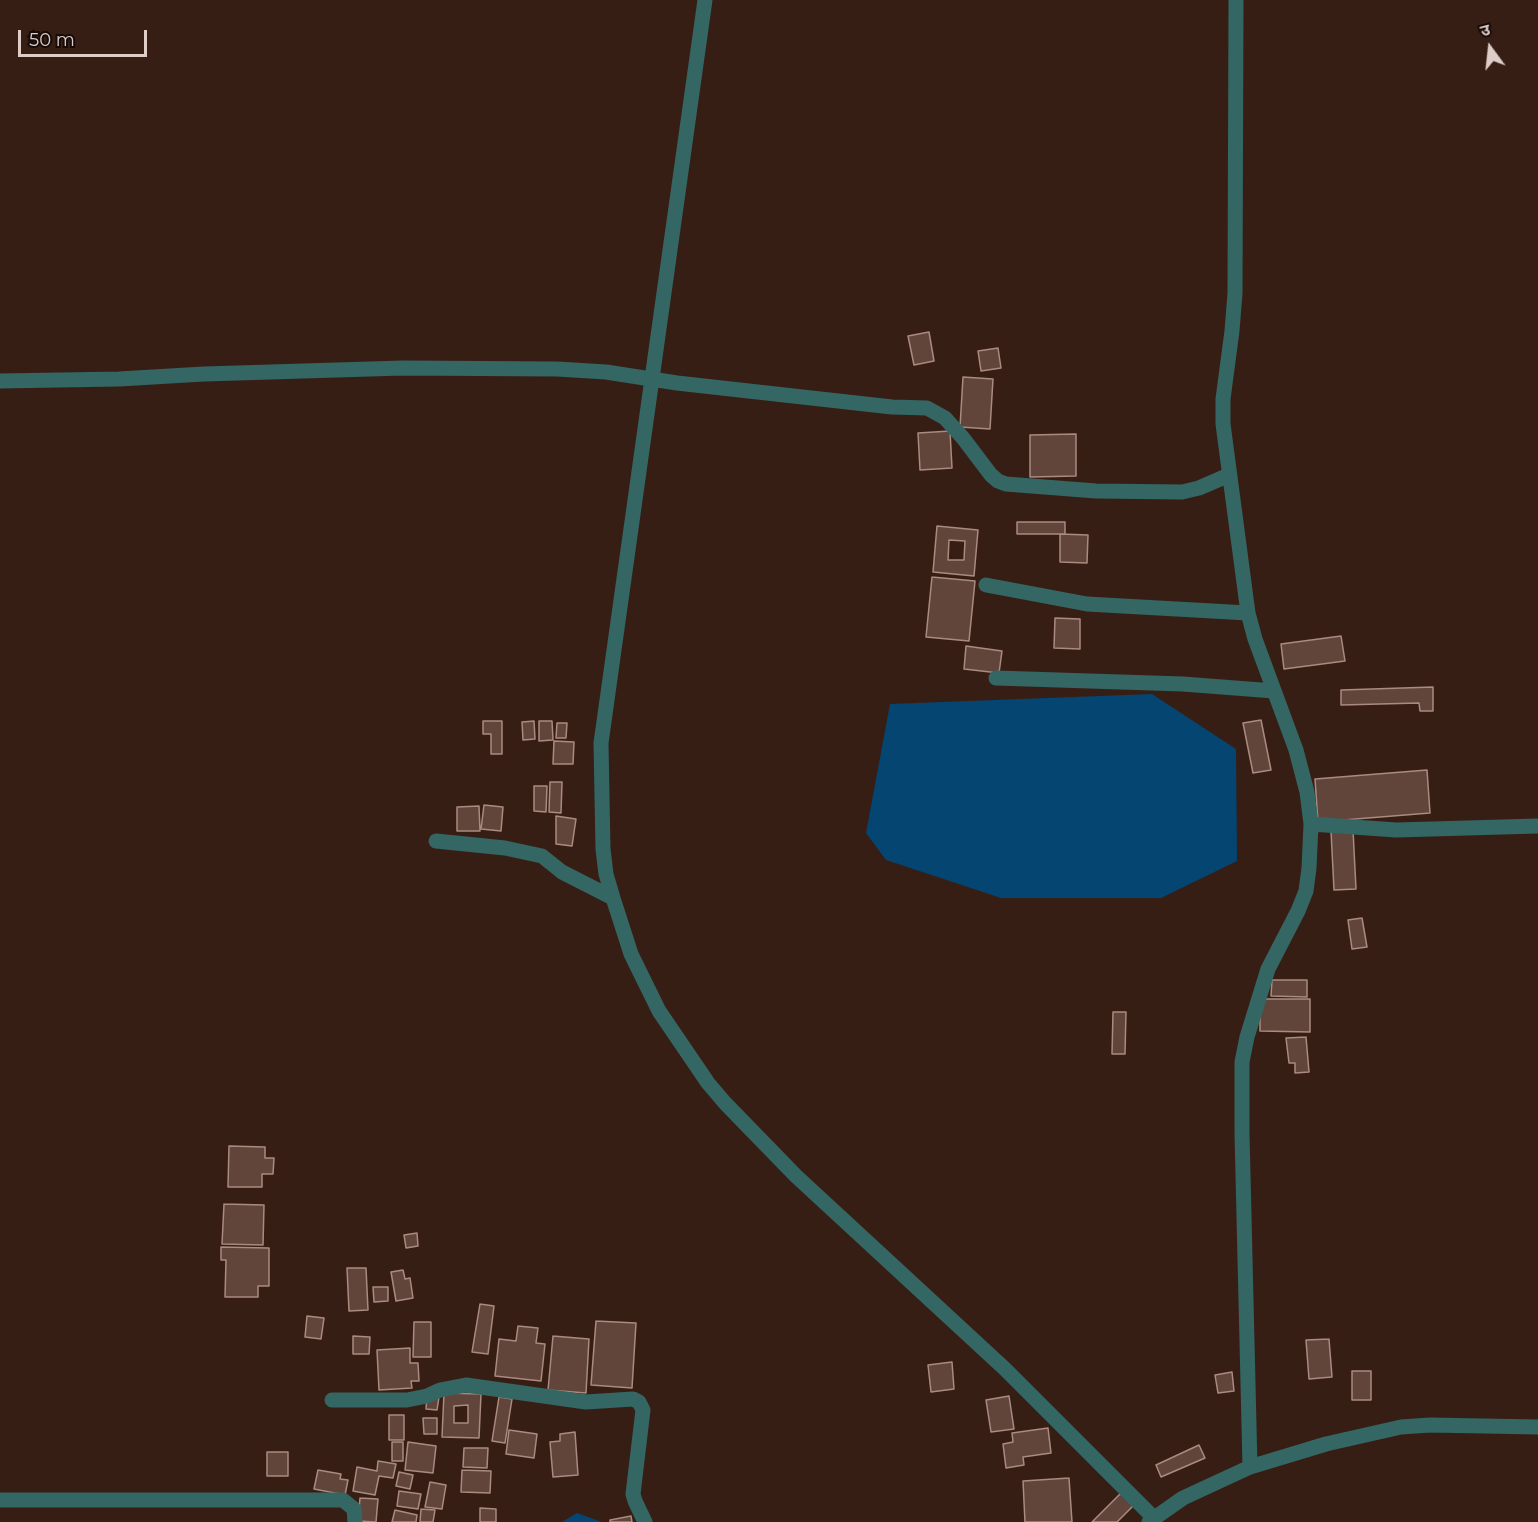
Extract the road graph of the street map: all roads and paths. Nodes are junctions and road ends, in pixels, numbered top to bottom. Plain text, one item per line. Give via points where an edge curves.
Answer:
1 (705, 0) edge
2 (1236, 0) edge
3 (0, 381) edge
4 (664, 381) junction
5 (1229, 475) junction
6 (986, 585) dead end
7 (1248, 613) junction
8 (996, 678) dead end
9 (1274, 691) junction
10 (1311, 825) junction
11 (1538, 826) edge
12 (436, 841) dead end
13 (613, 898) junction
14 (332, 1400) dead end
15 (1538, 1427) edge
16 (1250, 1467) junction
17 (0, 1500) edge
18 (1155, 1517) edge
19 (355, 1522) edge
20 (645, 1522) edge

1 - 4 street
2 - 5 street via 1235,292 1222,399
3 - 4 street via 403,368 557,369
4 - 5 street via 927,408 945,418 991,475 1006,484 1182,492
4 - 13 street via 614,639 601,743 603,849
5 - 7 street
6 - 7 street via 1087,604
7 - 9 street
8 - 9 street
9 - 10 street via 1296,750
10 - 11 street via 1396,830
10 - 16 street via 1306,891 1268,969 1242,1062
12 - 13 street via 542,856 562,872
13 - 18 street via 631,954 659,1011 725,1103 796,1176 1005,1369
14 - 20 street via 407,1400 466,1385 586,1402 633,1399 643,1410 633,1494
15 - 16 street via 1401,1428 1326,1443
16 - 18 street via 1183,1498
17 - 19 street via 343,1500 354,1509

